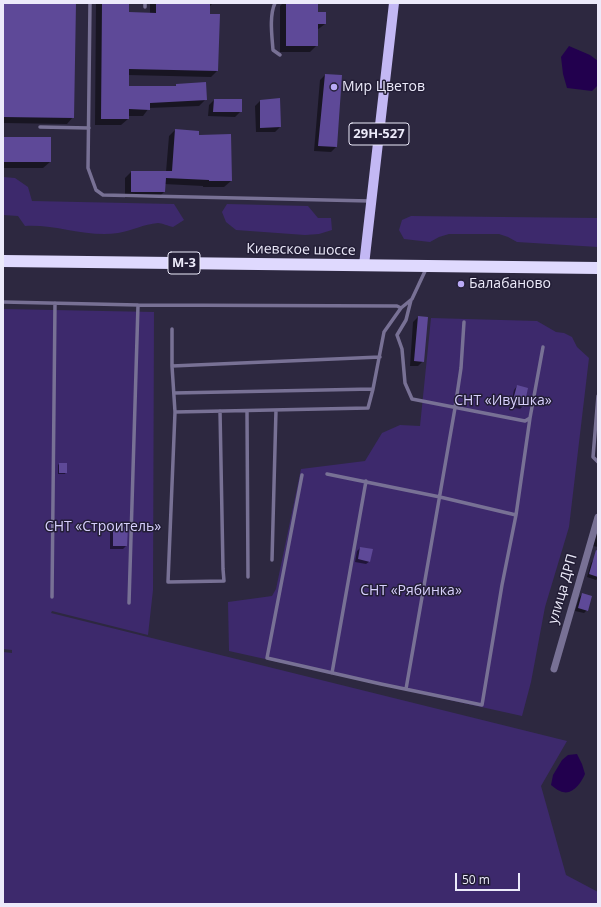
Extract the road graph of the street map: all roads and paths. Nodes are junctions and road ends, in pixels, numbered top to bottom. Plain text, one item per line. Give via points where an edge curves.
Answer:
1 (90, 3) edge
2 (275, 3) edge
3 (394, 3) edge
4 (280, 55) dead end
5 (40, 127) dead end
6 (89, 128) junction
7 (372, 201) junction
8 (3, 261) edge
9 (364, 265) junction
10 (428, 266) junction
11 (598, 268) edge
12 (412, 299) junction
13 (3, 302) edge
14 (55, 303) junction
15 (138, 305) junction
16 (401, 308) junction
17 (464, 322) dead end
18 (172, 329) dead end
19 (543, 347) dead end
20 (380, 357) junction
21 (172, 366) junction
22 (373, 389) junction
23 (174, 392) junction
24 (598, 396) edge
25 (455, 408) junction
26 (276, 410) junction
27 (247, 411) junction
28 (175, 412) junction
29 (220, 412) junction
30 (530, 418) junction
31 (598, 462) edge
32 (327, 474) dead end
33 (302, 475) dead end
34 (366, 481) junction
35 (440, 497) junction
36 (516, 515) junction
37 (598, 517) edge
38 (272, 560) dead end
39 (248, 578) dead end
40 (52, 597) dead end
41 (130, 602) dead end
42 (554, 669) dead end
43 (332, 673) junction
44 (406, 689) junction

1 - 6 lane
2 - 4 lane via 273,50
3 - 7 main road, 29Н-527
5 - 6 lane
6 - 7 lane via 88,168 96,190 103,195
7 - 9 main road, 29Н-527
8 - 9 highway, Киевское шоссе / М-3
9 - 10 highway, Киевское шоссе / М-3
10 - 11 highway, Киевское шоссе / М-3
10 - 12 lane
12 - 16 lane
12 - 25 lane via 406,320 397,335 402,349 404,383 412,398
13 - 14 lane
14 - 15 lane
14 - 40 lane
15 - 16 lane
15 - 41 lane
16 - 20 lane via 384,332
17 - 25 lane
18 - 21 lane
19 - 30 lane
20 - 21 lane
20 - 22 lane
21 - 23 lane
22 - 23 lane
22 - 26 lane via 368,408
23 - 28 lane
24 - 31 lane via 593,457
25 - 30 lane via 525,421
25 - 35 lane
26 - 27 lane
26 - 38 lane
27 - 29 lane
27 - 39 lane
28 - 29 lane
28 - 29 lane via 168,582 224,581
30 - 36 lane
32 - 34 lane
33 - 43 lane via 267,658
34 - 35 lane
34 - 43 lane
35 - 36 lane
35 - 44 lane
36 - 44 lane via 482,704
37 - 42 street, улица ДРП
43 - 44 lane

